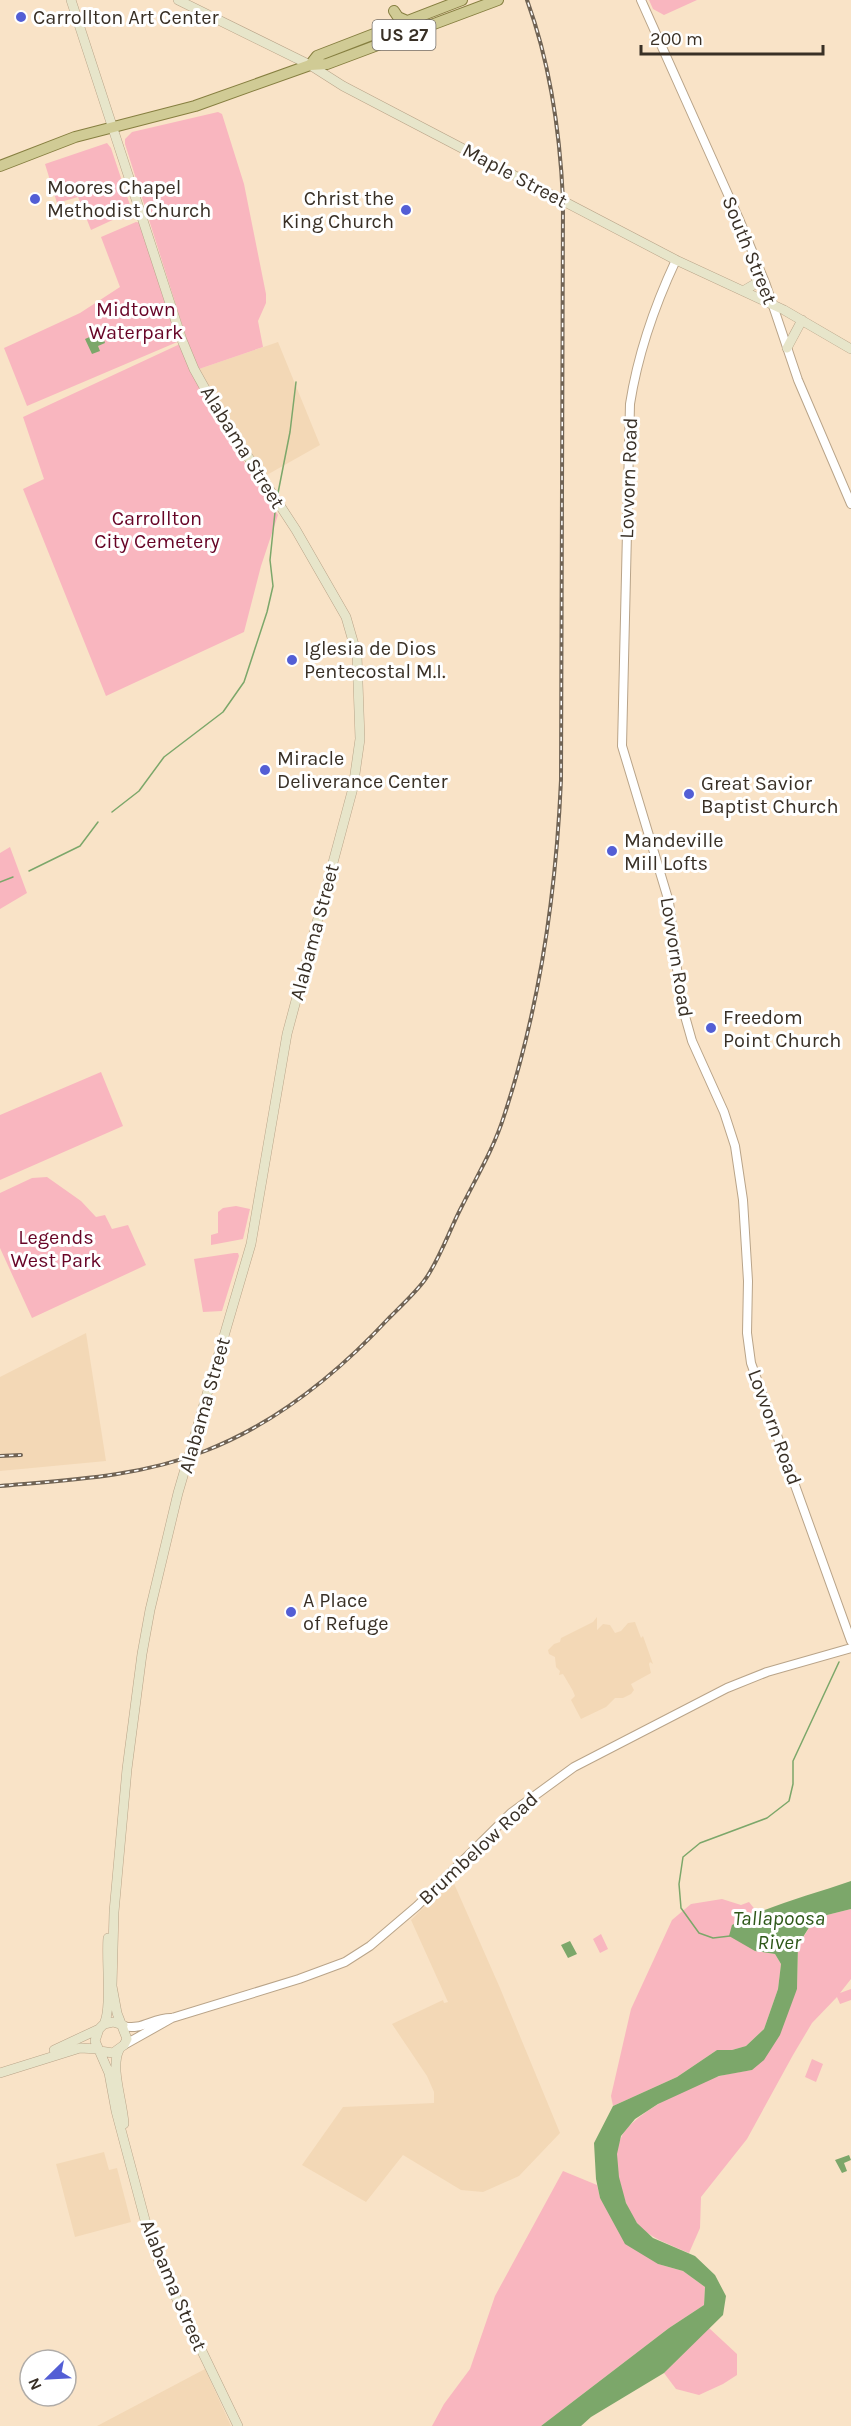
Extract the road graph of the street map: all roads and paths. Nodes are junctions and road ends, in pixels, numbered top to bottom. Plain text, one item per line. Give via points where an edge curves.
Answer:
1 (71, 0) edge
2 (178, 0) edge
3 (462, 0) edge
4 (498, 0) edge
5 (641, 0) edge
6 (394, 11) dead end
7 (407, 21) junction
8 (310, 65) junction
9 (111, 126) junction
10 (0, 166) edge
11 (676, 260) junction
12 (760, 271) junction
13 (743, 291) junction
14 (772, 305) junction
15 (802, 320) junction
16 (787, 348) junction
17 (851, 349) edge
18 (851, 504) edge
19 (851, 1641) edge
20 (851, 1648) edge
21 (114, 1912) junction
22 (172, 2018) junction
23 (123, 2025) junction
24 (101, 2027) junction
25 (122, 2048) junction
26 (99, 2050) junction
27 (22, 2066) junction
28 (0, 2073) edge
29 (124, 2139) junction
30 (238, 2426) edge

1 - 9 main road, Alabama Street
2 - 8 main road, Maple Street
3 - 7 main road, US 27
4 - 8 main road, US 27 via 327,64
5 - 12 street, South Street
6 - 7 main road
7 - 8 main road, US 27 via 317,56
8 - 9 main road, US 27 via 195,106
8 - 11 main road, Maple Street via 343,86
9 - 10 main road, US 27
9 - 21 main road, Alabama Street via 194,369 296,530 349,624 357,656 361,718 358,767 287,1034 252,1244 189,1455 150,1610 128,1761
11 - 13 main road, Maple Street
11 - 19 street, Lovvorn Road via 648,327 630,404 622,746 669,902 681,1002 692,1041 735,1146 743,1200 751,1363
12 - 13 main road via 755,284
12 - 14 street, South Street
13 - 14 main road, Maple Street
14 - 15 main road, Maple Street
14 - 16 street, South Street
15 - 16 main road
15 - 17 main road, Maple Street
16 - 18 street, South Street
20 - 22 street, Brumbelow Road via 767,1671 727,1688 574,1767 511,1813 417,1906 345,1962
21 - 23 main road, Alabama Street via 112,1986
21 - 24 main road, Alabama Street via 106,1952 109,2008
22 - 23 street, Brumbelow Road via 136,2028
22 - 25 street, Brumbelow Road
23 - 24 main road via 113,2022
23 - 25 main road via 127,2039
24 - 26 main road via 95,2041
24 - 27 main road
25 - 26 main road via 109,2054
25 - 29 main road, Alabama Street via 115,2068
26 - 27 main road via 80,2048
26 - 29 main road, Alabama Street via 109,2073
27 - 28 main road
29 - 30 main road, Alabama Street via 160,2264

